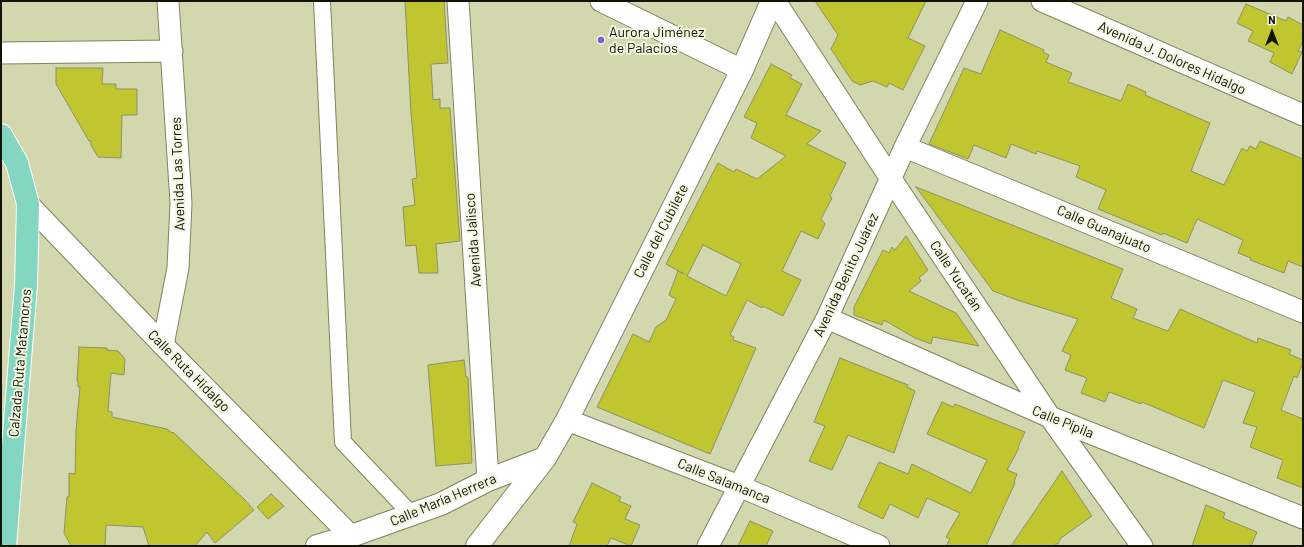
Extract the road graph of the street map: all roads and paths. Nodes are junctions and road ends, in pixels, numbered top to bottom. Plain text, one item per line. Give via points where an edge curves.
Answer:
1 (168, 1) edge
2 (322, 1) edge
3 (458, 1) edge
4 (601, 1) edge
5 (772, 1) edge
6 (775, 1) edge
7 (977, 1) edge
8 (1042, 1) edge
9 (172, 51) junction
10 (1, 53) edge
11 (742, 70) junction
12 (1303, 115) edge
13 (1, 135) edge
14 (905, 146) junction
15 (891, 179) junction
16 (28, 204) junction
17 (1303, 312) edge
18 (828, 318) junction
19 (163, 345) junction
20 (1050, 418) junction
21 (567, 420) junction
22 (545, 458) junction
23 (488, 480) junction
24 (739, 486) junction
25 (412, 515) junction
26 (1303, 518) edge
27 (351, 536) junction
28 (5, 546) edge
29 (317, 546) edge
30 (476, 546) edge
31 (708, 546) edge
32 (879, 546) edge
33 (1142, 546) edge

1 - 9 street, Avenida Las Torres
2 - 25 street via 343,442
3 - 23 street, Avenida Jalisco
4 - 11 street
5 - 11 street, Calle del Cubilete
6 - 15 street, Calle Yucatán
7 - 14 street, Avenida Benito Juárez
8 - 12 street, Avenida J. Dolores Hidalgo
9 - 10 street
9 - 19 street, Avenida Las Torres via 181,203 178,268
11 - 21 street, Calle del Cubilete
13 - 16 main road, Calzada Ruta Matamoros via 16,163
14 - 15 street, Avenida Benito Juárez
14 - 17 street, Calle Guanajuato
15 - 18 street, Avenida Benito Juárez
15 - 20 street, Calle Yucatán
16 - 19 street, Calle Ruta Hidalgo
16 - 28 main road, Calzada Ruta Matamoros via 26,285
18 - 20 street, Calle Pípila
18 - 24 street, Avenida Benito Juárez
19 - 27 street, Calle Ruta Hidalgo
20 - 26 street, Calle Pípila
20 - 33 street, Calle Yucatán
21 - 22 street, Calle del Cubilete
21 - 24 street, Calle Salamanca
22 - 23 street, Calle María Herrera
22 - 30 street, Calle del Cubilete
23 - 25 street, Calle María Herrera via 441,504
24 - 31 street, Avenida Benito Juárez
24 - 32 street, Calle Salamanca
25 - 27 street, Calle María Herrera
27 - 29 street, Calle María Herrera

